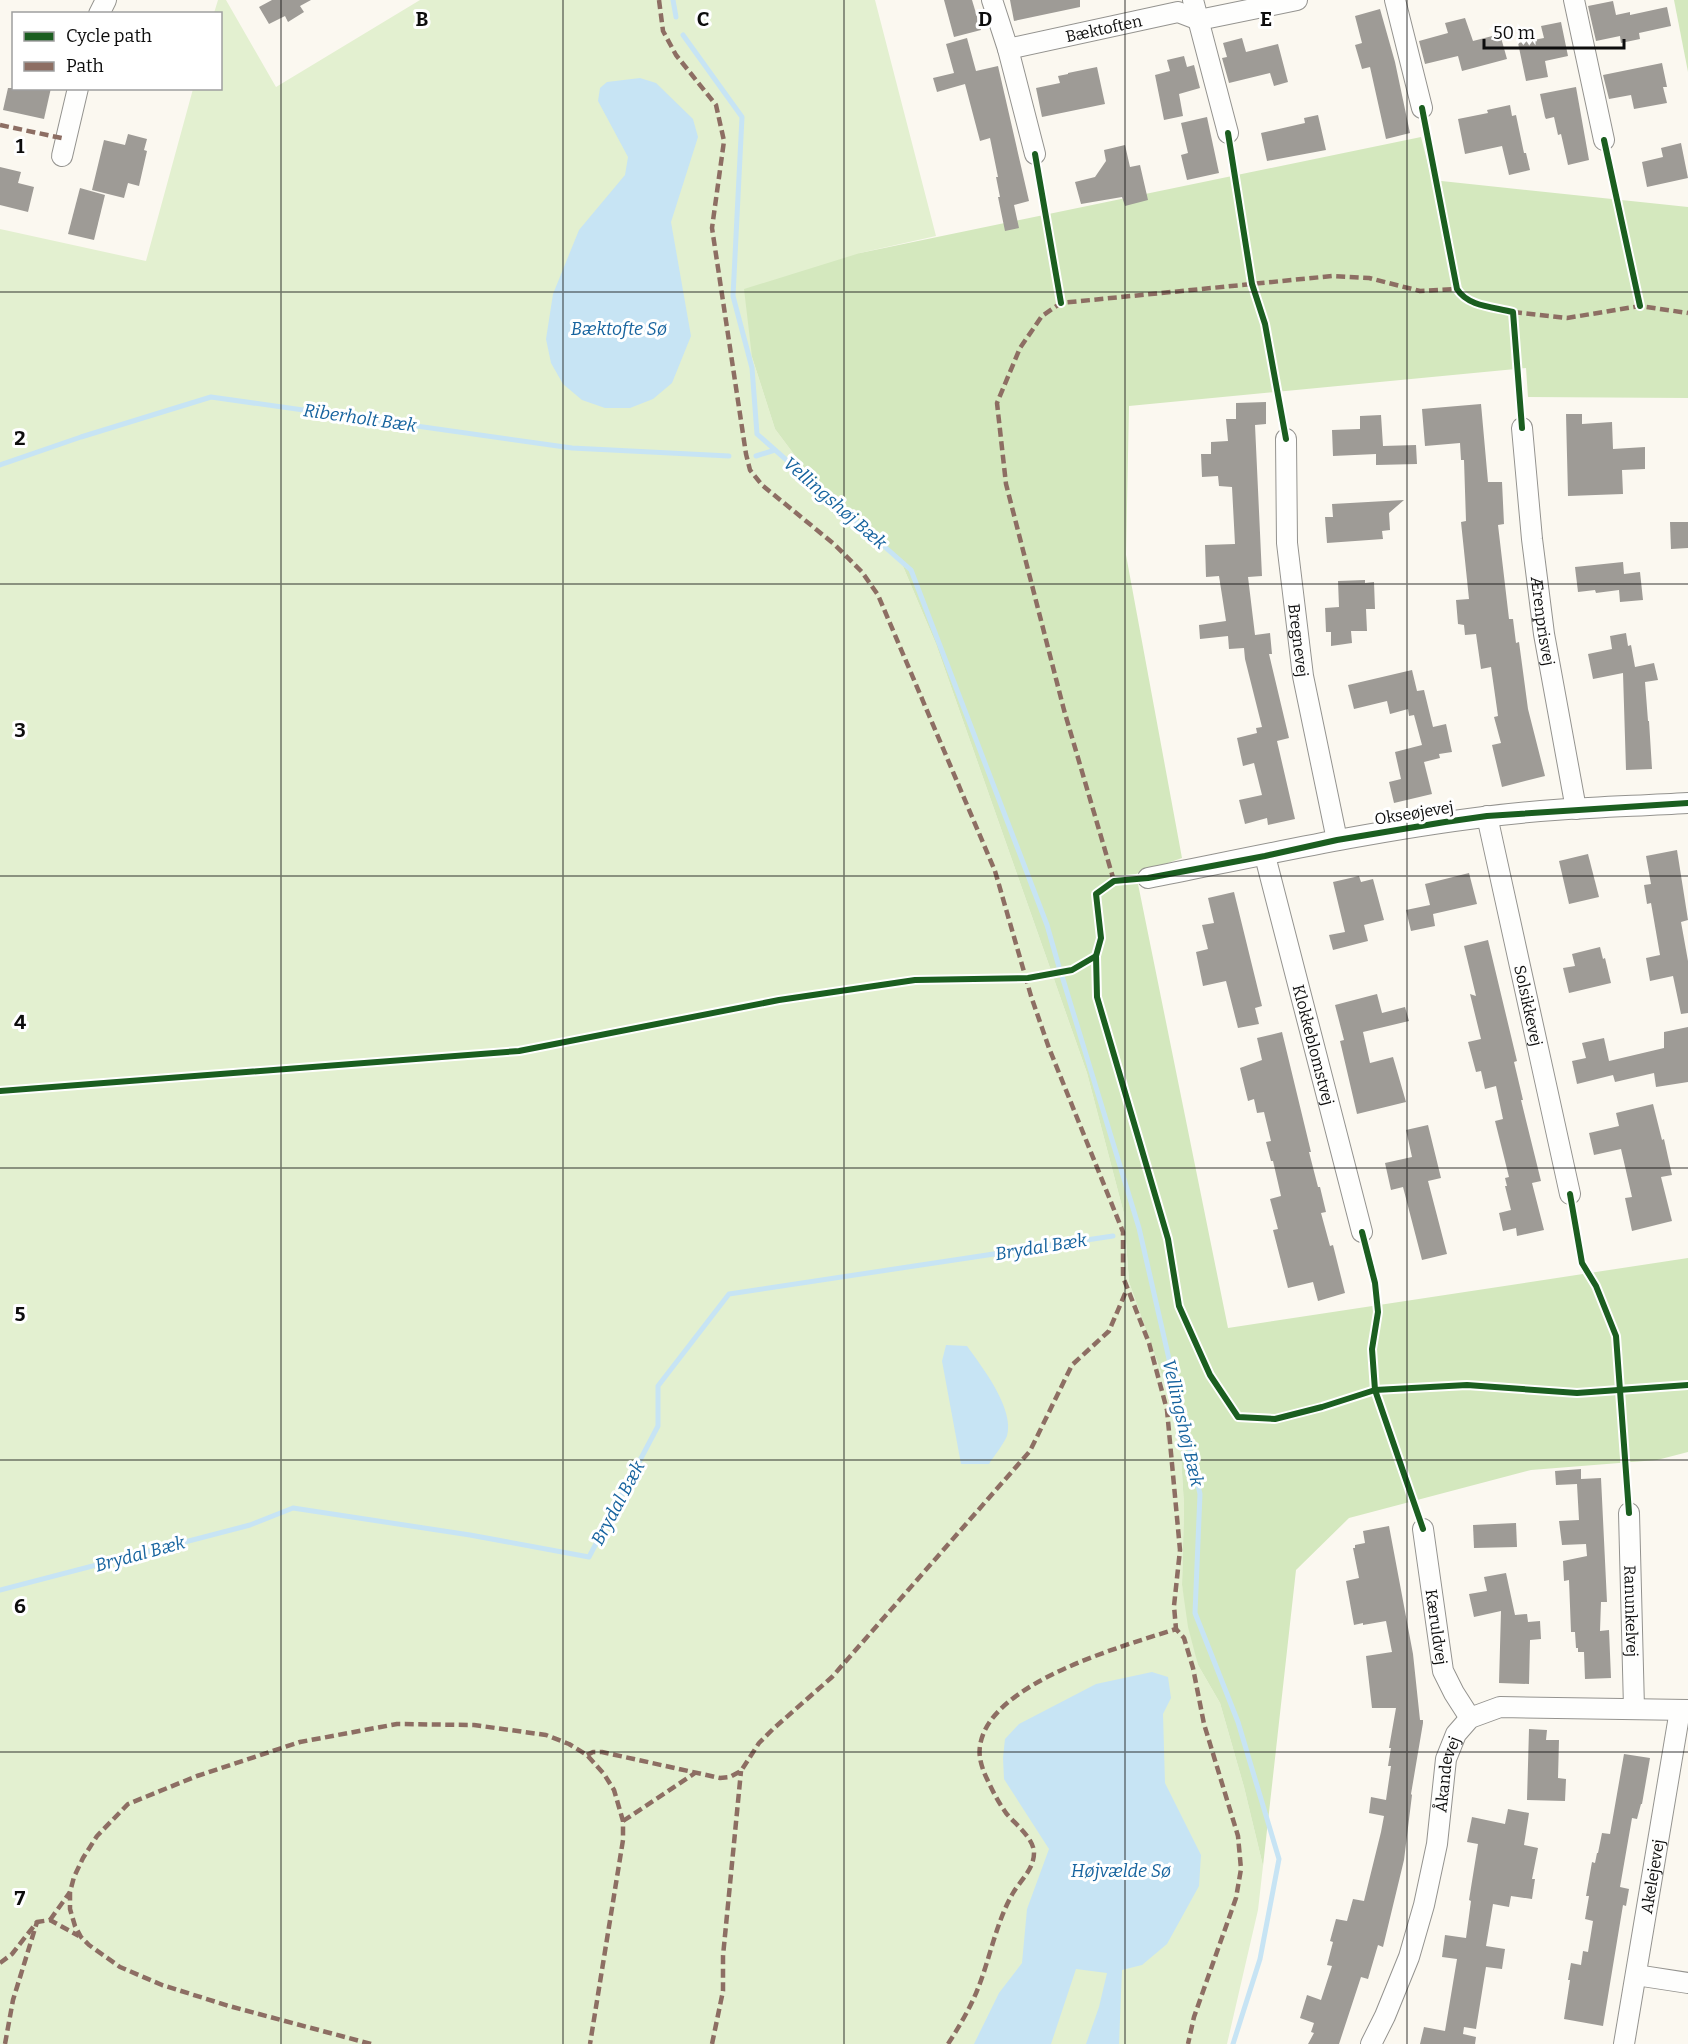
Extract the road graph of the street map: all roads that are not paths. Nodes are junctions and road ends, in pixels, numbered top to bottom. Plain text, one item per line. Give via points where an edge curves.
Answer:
1 (992, 0) edge
2 (1193, 0) edge
3 (1297, 0) edge
4 (1395, 0) edge
5 (1574, 0) edge
6 (1199, 20) junction
7 (1008, 49) junction
8 (78, 90) edge
9 (1422, 108) dead end
10 (1228, 133) dead end
11 (1604, 140) dead end
12 (1035, 154) dead end
13 (62, 156) dead end
14 (1522, 428) dead end
15 (1286, 439) dead end
16 (1688, 803) edge
17 (1576, 809) junction
18 (1487, 816) junction
19 (1337, 840) junction
20 (1265, 856) junction
21 (1148, 878) dead end
22 (1570, 1194) dead end
23 (1362, 1232) dead end
24 (1629, 1513) dead end
25 (1423, 1529) dead end
26 (1634, 1708) junction
27 (1684, 1710) edge
28 (1470, 1718) junction
29 (1636, 1975) junction
30 (1688, 1983) edge
31 (1371, 2044) edge
32 (1624, 2044) edge

1 - 7 street
2 - 6 street
3 - 6 street, Bæktoften
4 - 9 street
5 - 11 street
6 - 7 street, Bæktoften via 1178,12
6 - 10 street
7 - 12 street
8 - 13 street
14 - 17 street, Ærenprisvej via 1544,634
15 - 19 street, Bregnevej via 1287,543 1303,676
16 - 17 street, Okseøjevej
17 - 18 street, Okseøjevej
18 - 19 street, Okseøjevej
18 - 22 street, Solsikkevej
19 - 20 street, Okseøjevej
20 - 21 street, Okseøjevej
20 - 23 street, Klokkeblomstvej
24 - 26 street, Ranunkelvej
25 - 28 street, Kæruldvej via 1443,1671
26 - 27 street, Åkandevej
26 - 28 street, Åkandevej via 1500,1707
27 - 29 street, Akelejevej
28 - 31 street, Åkandevej via 1456,1734 1446,1759 1437,1844 1409,1957
29 - 30 street
29 - 32 street, Akelejevej

